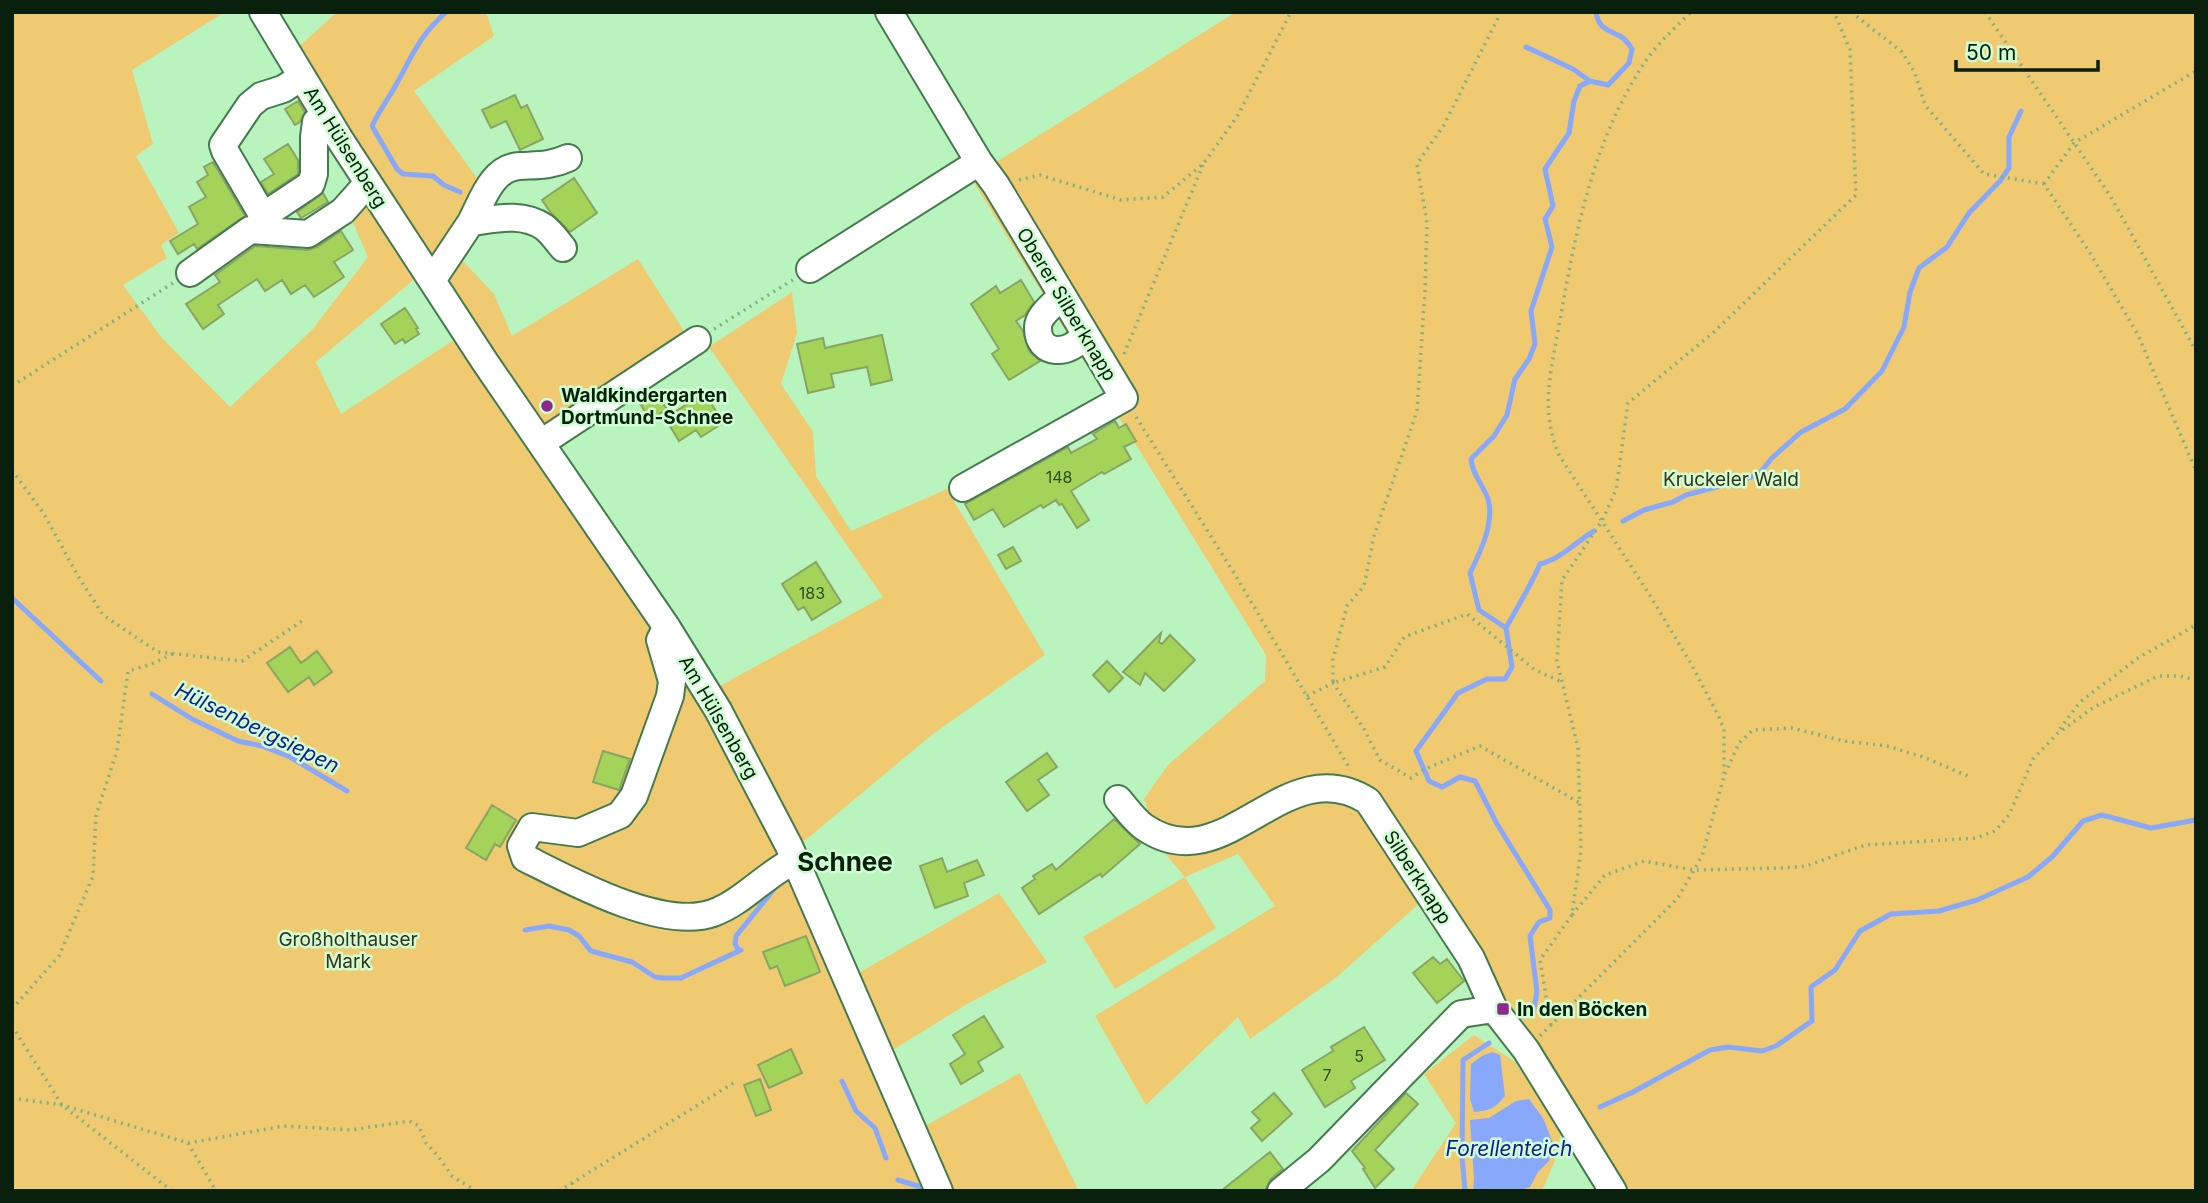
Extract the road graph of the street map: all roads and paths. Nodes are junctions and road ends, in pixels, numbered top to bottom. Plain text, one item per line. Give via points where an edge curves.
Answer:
1 (262, 12) edge
2 (889, 12) edge
3 (1292, 12) edge
4 (1501, 12) edge
5 (1690, 12) edge
6 (1834, 12) edge
7 (1851, 12) edge
8 (1985, 12) edge
9 (2196, 71) edge
10 (302, 77) junction
11 (326, 116) junction
12 (2074, 143) junction
13 (568, 158) dead end
14 (979, 162) junction
15 (1204, 163) junction
16 (368, 183) junction
17 (2044, 184) junction
18 (996, 185) junction
19 (471, 222) junction
20 (259, 223) junction
21 (563, 247) dead end
22 (810, 269) joint
23 (190, 273) joint
24 (433, 279) junction
25 (1062, 297) junction
26 (1085, 334) junction
27 (697, 340) joint
28 (2196, 351) edge
29 (1102, 362) junction
30 (12, 386) edge
31 (1124, 398) junction
32 (541, 443) junction
33 (12, 470) edge
34 (2196, 471) edge
35 (963, 488) dead end
36 (1602, 521) junction
37 (305, 620) dead end
38 (2196, 625) edge
39 (666, 626) junction
40 (174, 653) junction
41 (2196, 680) edge
42 (1562, 682) junction
43 (1333, 683) junction
44 (1307, 696) junction
45 (2057, 734) junction
46 (1724, 776) junction
47 (1970, 777) dead end
48 (1118, 799) dead end
49 (1368, 801) junction
50 (1580, 803) junction
51 (794, 860) junction
52 (1694, 870) junction
53 (1572, 915) junction
54 (12, 1009) edge
55 (1494, 1009) junction
56 (12, 1026) edge
57 (735, 1082) dead end
58 (12, 1098) edge
59 (62, 1105) junction
60 (188, 1143) junction
61 (572, 1183) junction
62 (172, 1191) edge
63 (216, 1191) edge
64 (476, 1191) edge
65 (559, 1191) edge
66 (575, 1191) edge
67 (939, 1191) edge
68 (1281, 1191) edge
69 (1614, 1191) edge

1 - 10 street, Am Hülsenberg
2 - 14 street, Oberer Silberknapp
3 - 15 path via 1238,115
4 - 43 path via 1444,125 1417,164 1427,223 1417,411 1374,536 1364,586 1347,606 1333,659
5 - 36 path via 1648,57 1604,142 1571,253 1548,385 1551,436
6 - 36 path via 1850,50 1856,195 1714,332 1629,403 1616,490
7 - 17 path via 1902,52 1915,73 1925,105 1984,174
8 - 12 path
9 - 12 path
10 - 11 street, Am Hülsenberg
10 - 20 street via 250,105 223,145
11 - 16 street, Am Hülsenberg
11 - 20 street via 316,121 310,184
12 - 17 path
12 - 28 path via 2111,197
13 - 19 street via 553,165 502,171
14 - 18 street, Oberer Silberknapp
14 - 22 street
15 - 18 path via 1163,197 1121,200 1040,175
15 - 29 path via 1125,354
16 - 20 street via 344,211 308,234
16 - 24 street, Am Hülsenberg
17 - 34 path via 2138,335
18 - 25 street, Oberer Silberknapp
19 - 21 street via 523,218 544,227
19 - 24 street
20 - 23 street
22 - 27 path
23 - 30 path
24 - 32 street, Am Hülsenberg
25 - 26 street, Oberer Silberknapp
25 - 26 street via 1040,319 1044,344 1062,351 1072,348
26 - 29 street, Oberer Silberknapp
27 - 32 street
29 - 31 street, Oberer Silberknapp
31 - 35 street, Oberer Silberknapp
31 - 44 path
32 - 39 street, Am Hülsenberg
33 - 40 path via 44,514 103,615 158,652
36 - 42 path via 1562,580 1557,662
36 - 46 path via 1718,715 1724,729
37 - 40 path via 242,661
38 - 45 path via 2138,658 2080,702
39 - 51 street, Am Hülsenberg via 723,720
39 - 51 street via 660,640 672,681 670,696 634,796 620,815 579,833 532,827 521,846 525,858 610,897 677,917 713,913
40 - 54 path via 128,671 117,751 96,815 93,876 59,956
41 - 45 path via 2158,676 2094,707
42 - 43 path via 1535,670 1467,614 1404,637 1385,667
42 - 50 path via 1578,748
43 - 44 path
43 - 50 path via 1380,760 1411,778 1480,746
44 - 49 path
45 - 52 path via 2033,759 2009,815 1995,831 1976,838 1865,845 1806,866
46 - 47 path via 1739,743 1752,730 1792,728 1887,746
46 - 52 path
48 - 49 street via 1143,826 1168,838 1194,842 1220,835 1280,799 1308,791 1337,788
49 - 55 street, Silberknapp via 1471,958
50 - 53 path via 1581,850
51 - 67 street, Am Hülsenberg
52 - 53 path via 1644,861 1605,875
52 - 53 path via 1677,899 1551,1025 1540,960
55 - 68 street via 1461,1014 1328,1151
55 - 69 street, Silberknapp via 1526,1050
56 - 59 path
57 - 61 path
58 - 59 path
59 - 60 path
59 - 62 path
60 - 63 path
60 - 64 path via 284,1126 351,1130 410,1121 419,1126 426,1143 452,1176
61 - 65 path
61 - 66 path

